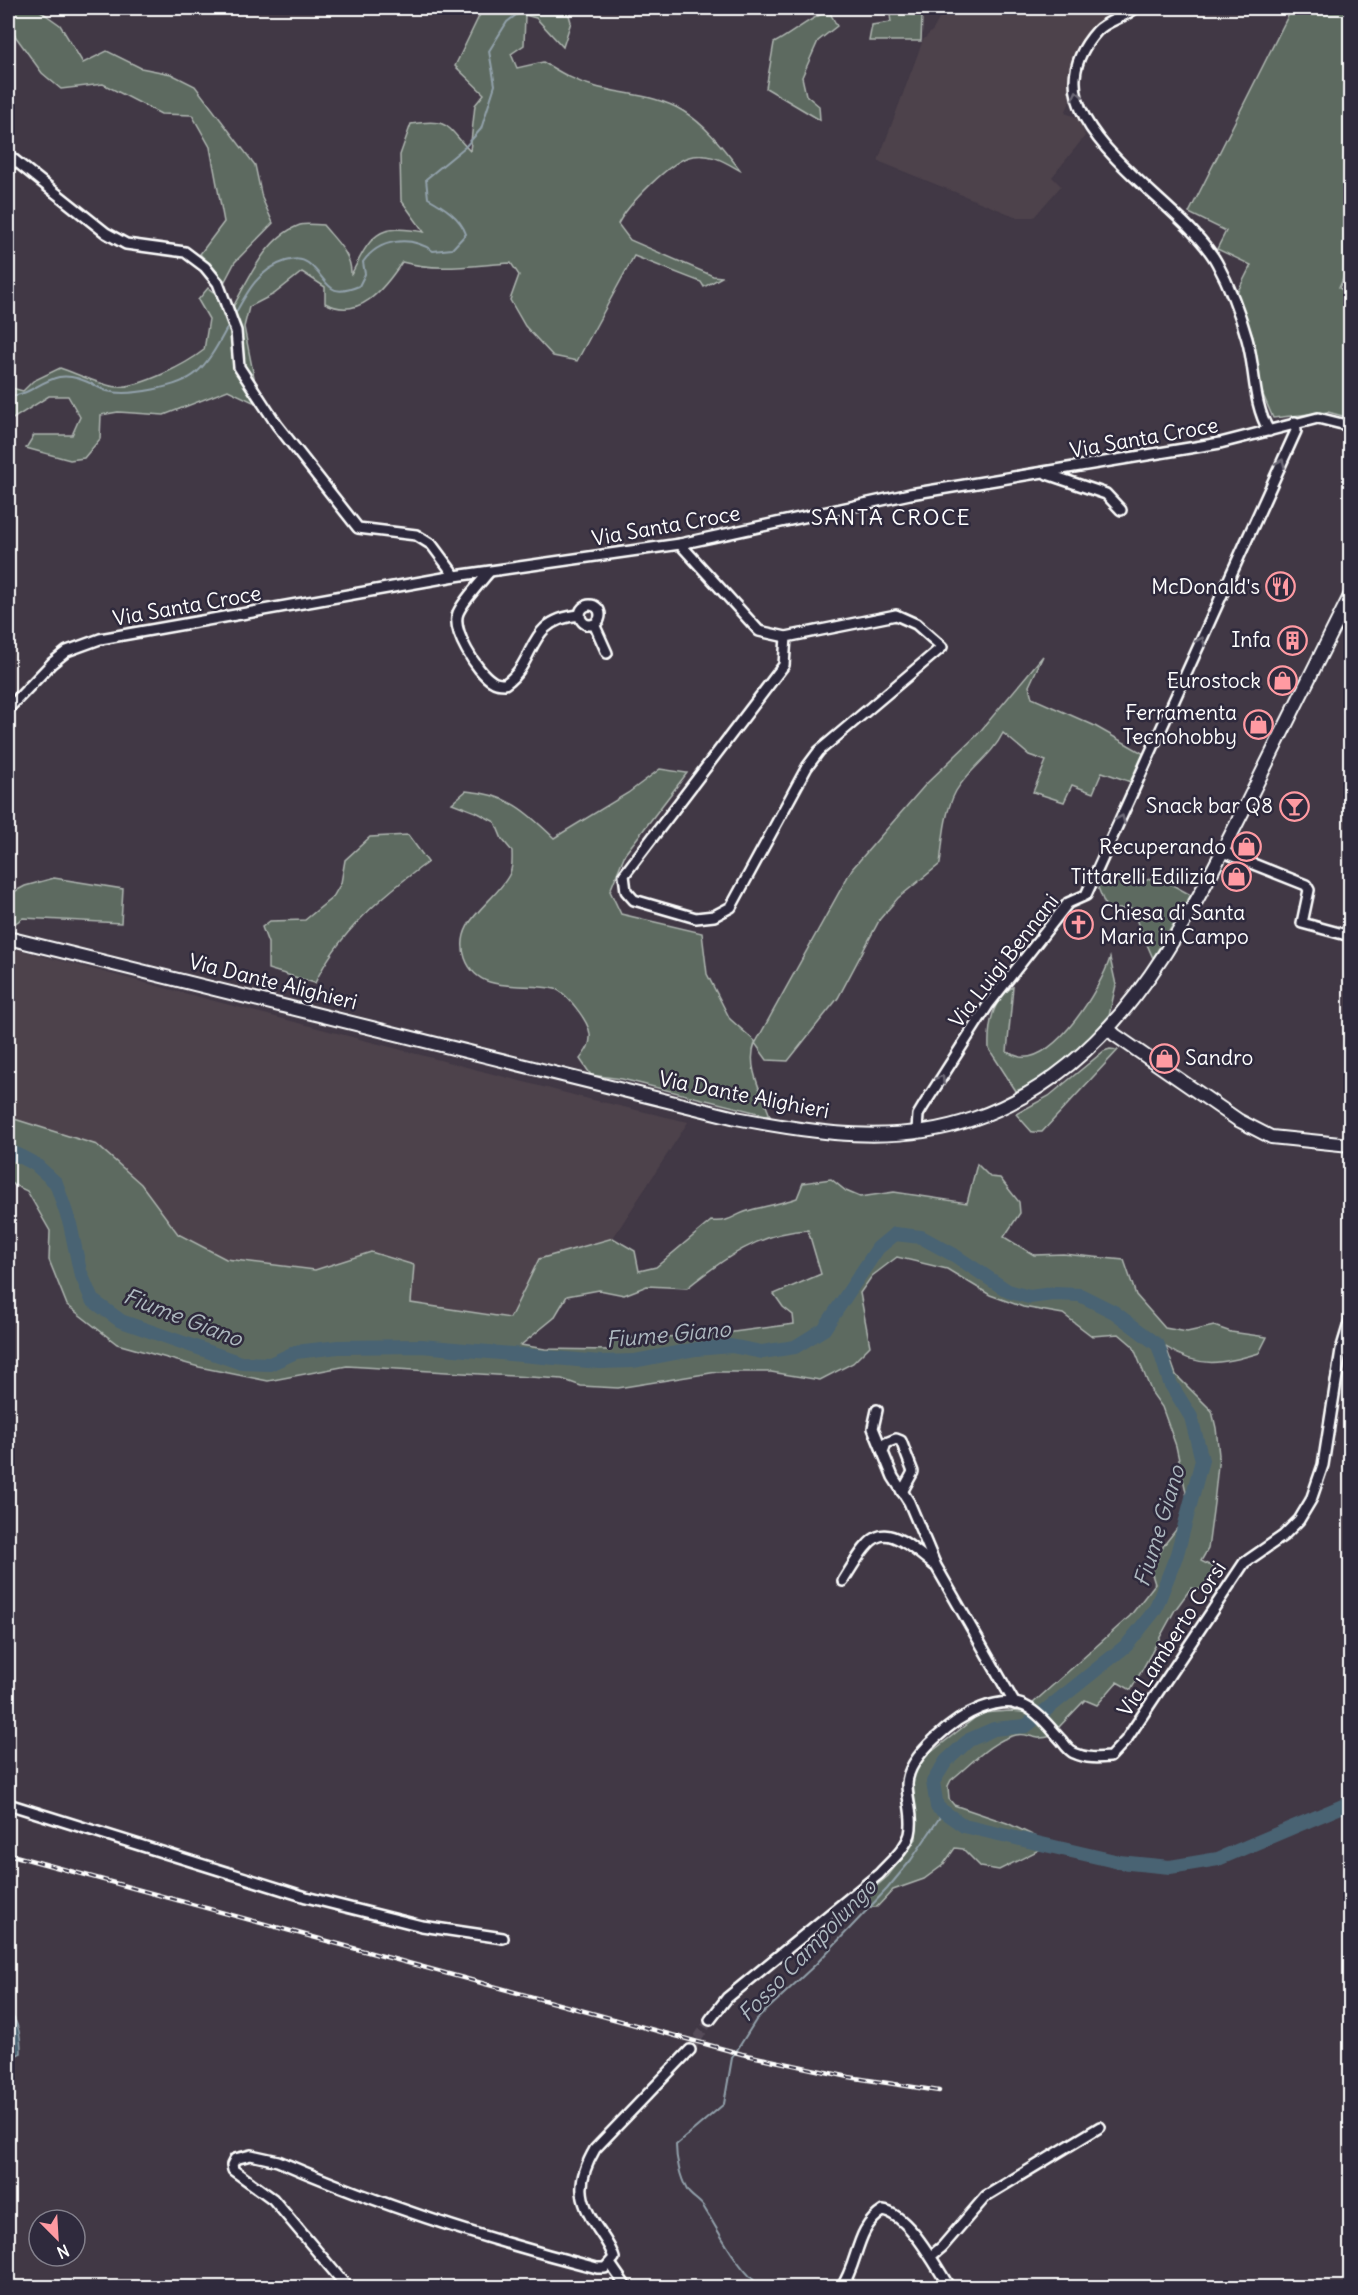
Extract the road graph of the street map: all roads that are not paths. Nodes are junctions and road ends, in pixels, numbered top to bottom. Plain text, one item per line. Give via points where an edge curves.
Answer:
1 (1135, 8) edge
2 (8, 155) edge
3 (1295, 422) junction
4 (1350, 426) edge
5 (1269, 431) junction
6 (1045, 473) junction
7 (1121, 510) dead end
8 (693, 542) junction
9 (680, 544) junction
10 (689, 555) junction
11 (489, 572) junction
12 (456, 576) junction
13 (1350, 596) edge
14 (580, 615) junction
15 (594, 624) junction
16 (786, 637) junction
17 (607, 652) dead end
18 (8, 708) edge
19 (1223, 852) junction
20 (1350, 936) edge
21 (8, 938) edge
22 (1108, 1028) junction
23 (917, 1131) junction
24 (1350, 1146) edge
25 (1350, 1320) edge
26 (877, 1410) dead end
27 (884, 1449) junction
28 (902, 1492) junction
29 (936, 1566) junction
30 (843, 1581) dead end
31 (1015, 1704) junction
32 (8, 1804) edge
33 (503, 1938) dead end
34 (710, 2020) tunnel mouth
35 (690, 2050) tunnel mouth
36 (1100, 2127) dead end
37 (931, 2256) junction
38 (611, 2265) junction
39 (348, 2288) edge
40 (627, 2288) edge
41 (841, 2288) edge
42 (950, 2288) edge

5 -> 1 street via 1257,405 1247,337 1217,263 1193,233 1095,137 1078,102 1074,84 1085,47 1098,30
2 - 12 street via 106,233 126,244 185,252 205,267 218,283 236,331 239,367 277,425 358,528 416,535 432,545
3 - 4 street, Via Santa Croce via 1318,418
3 - 5 street, Via Santa Croce
23 -> 3 street, Via Luigi Bennani via 918,1115 988,1005 1068,903 1086,895 1296,431
5 - 6 street, Via Santa Croce
6 - 7 street via 1106,494
6 - 8 street, Via Santa Croce via 910,494
8 - 9 street, Via Santa Croce
8 - 10 street
9 - 10 street
9 - 11 street, Via Santa Croce
10 - 16 street via 759,630
11 - 12 street, Via Santa Croce
11 - 14 street via 458,612 455,625 467,651 485,677 494,683 505,684 512,679 523,666 535,637 549,625
12 - 18 street, Via Santa Croce via 100,639 67,651
13 - 19 main road, Via Dante Alighieri
14 - 15 street via 584,623
14 - 15 street via 584,607 596,608 599,616
15 - 17 street
16 - 16 street via 896,615 915,624 942,647 819,751 731,907 714,916 696,918 634,900 626,891 624,875 784,665
19 - 20 street via 1306,885 1309,890 1302,923
19 - 22 main road, Via Dante Alighieri via 1165,957
21 - 23 main road, Via Dante Alighieri via 736,1118 818,1133 869,1136
22 - 23 main road, Via Dante Alighieri via 1045,1084 1007,1105 972,1120
22 - 24 main road via 1238,1120 1270,1137
25 - 31 street, Via Lamberto Corsi via 1341,1350 1323,1465 1311,1500 1283,1536 1244,1563 1133,1731 1110,1757 1090,1758 1072,1752 1037,1711
26 - 27 street via 873,1428
27 - 28 street
27 - 28 street via 886,1443 901,1440 913,1472
28 - 29 street
29 - 30 street via 914,1548 882,1534 874,1535
29 - 31 street
31 - 34 street via 979,1709 914,1759 907,1786 912,1820 901,1852 727,1998
32 - 33 street via 306,1897 422,1926
35 - 38 street via 595,2149 584,2168 584,2203 612,2250
36 - 37 street via 986,2196
37 - 41 street via 898,2217 883,2211 867,2226 849,2277
37 - 42 street
38 - 39 street via 597,2268 446,2226 278,2161 250,2155 235,2159 233,2170 273,2199
38 - 40 street

